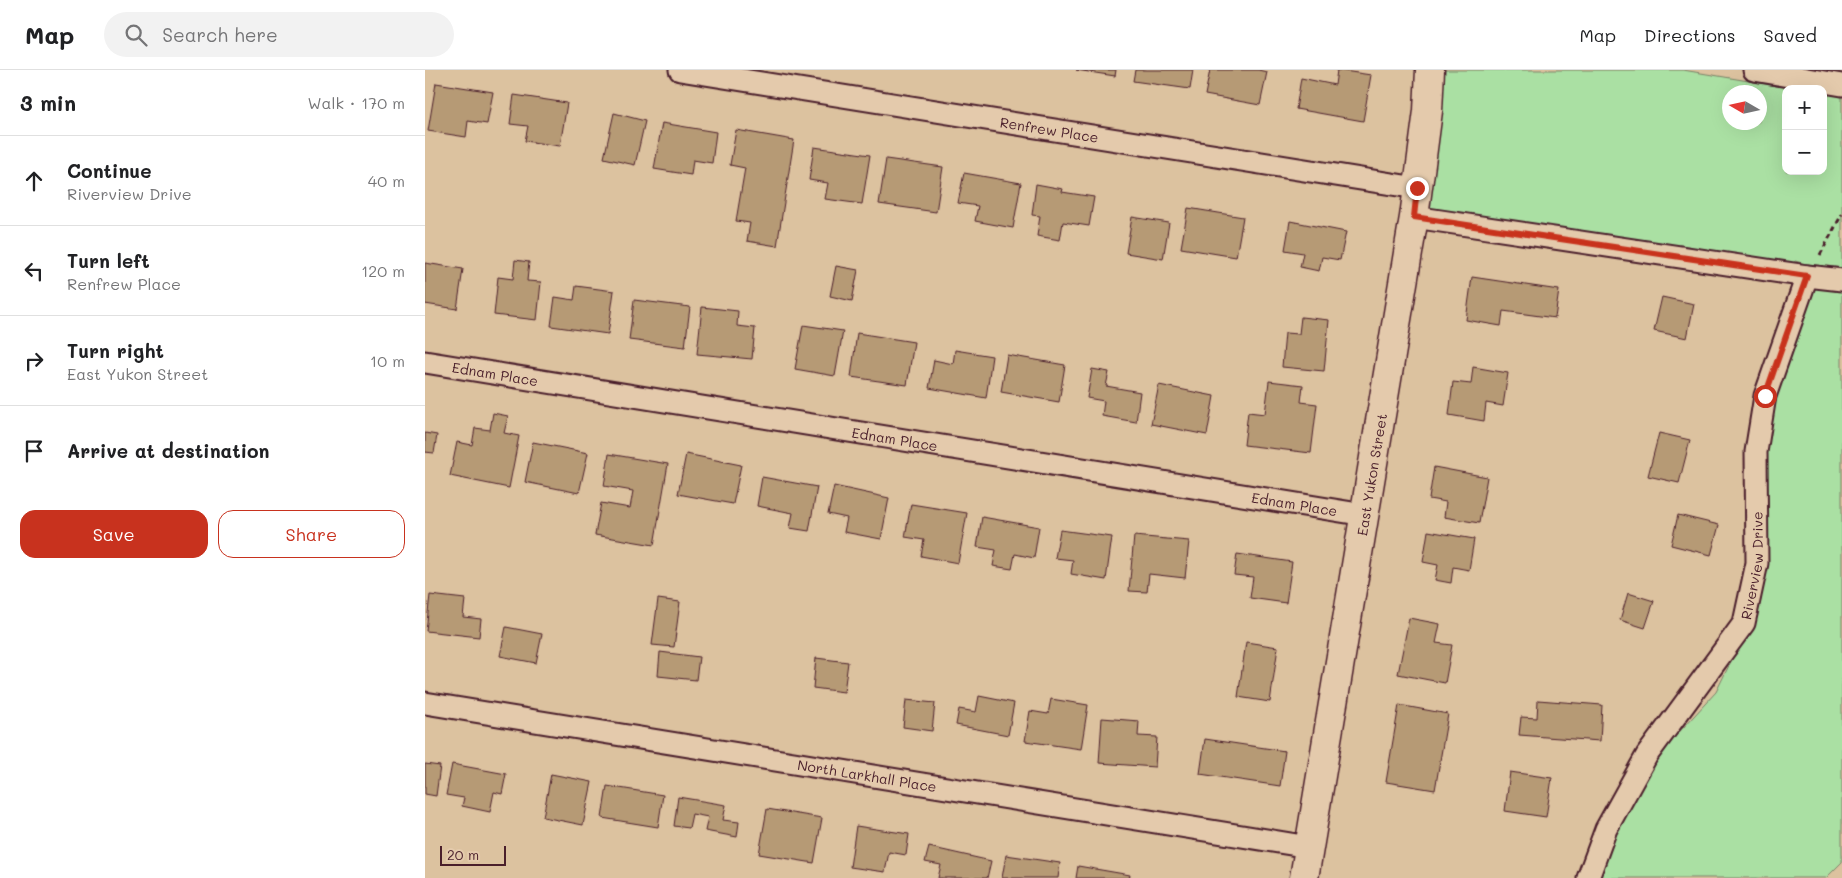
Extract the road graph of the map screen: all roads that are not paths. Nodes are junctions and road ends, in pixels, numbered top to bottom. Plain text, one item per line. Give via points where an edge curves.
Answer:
1 (680, 70) edge
2 (1430, 70) edge
3 (1755, 70) edge
4 (1842, 84) edge
5 (1417, 188) junction
6 (1414, 217) junction
7 (1807, 276) junction
8 (1842, 280) edge
9 (425, 362) edge
10 (1365, 515) junction
11 (425, 703) edge
12 (1309, 847) junction
13 (1304, 878) edge
14 (1589, 878) edge

1 - 5 street, Renfrew Place
2 - 5 street, East Yukon Street via 1428,111
3 - 4 street
5 - 6 street, East Yukon Street
6 - 7 street
6 - 10 street, East Yukon Street
7 - 8 street
7 - 14 street, Riverview Drive via 1765,396 1757,452 1757,563 1743,623 1647,755 1606,829
9 - 10 street, Ednam Place
10 - 12 street, East Yukon Street
11 - 12 street, North Larkhall Place
12 - 13 street, East Yukon Street

